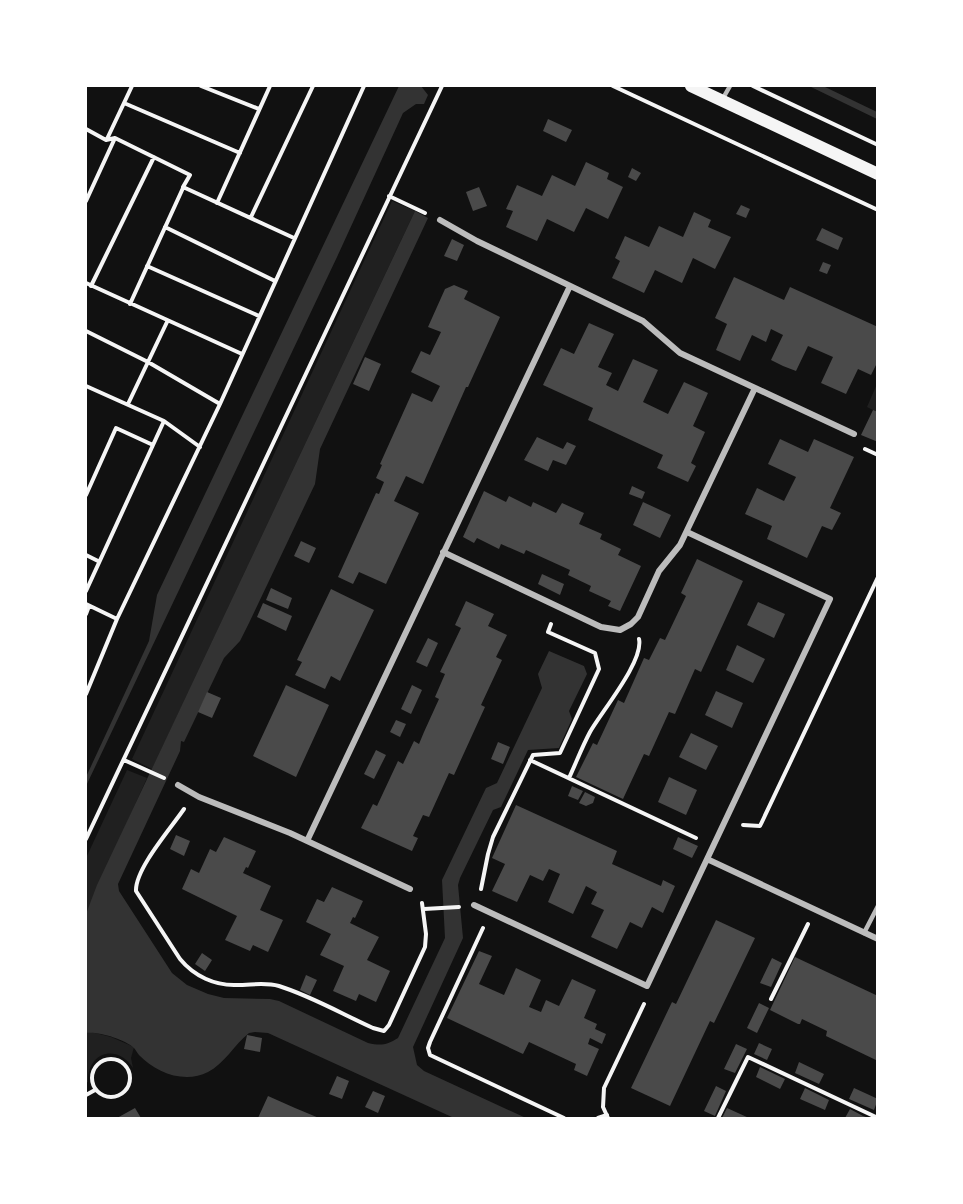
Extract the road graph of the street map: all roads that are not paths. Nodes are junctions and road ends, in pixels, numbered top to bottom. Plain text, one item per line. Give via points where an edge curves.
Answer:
1 (691, 86) edge
2 (730, 86) edge
3 (722, 100) junction
4 (878, 174) edge
5 (440, 220) dead end
6 (570, 286) junction
7 (754, 388) junction
8 (854, 434) dead end
9 (687, 531) junction
10 (443, 552) junction
11 (178, 785) dead end
12 (307, 841) junction
13 (707, 859) junction
14 (410, 889) dead end
15 (476, 906) road end
16 (878, 906) edge
17 (864, 933) junction
18 (878, 939) edge

1 - 3 main road
2 - 3 lane
3 - 4 main road
5 - 6 street
6 - 7 street via 643,321 680,353
6 - 10 street
7 - 8 street
7 - 9 street
9 - 10 street via 659,571 638,617 620,630 607,629
9 - 13 street via 830,600
10 - 12 street
11 - 12 street
12 - 14 street
13 - 15 street via 647,986
13 - 17 street
16 - 17 lane
17 - 18 street

